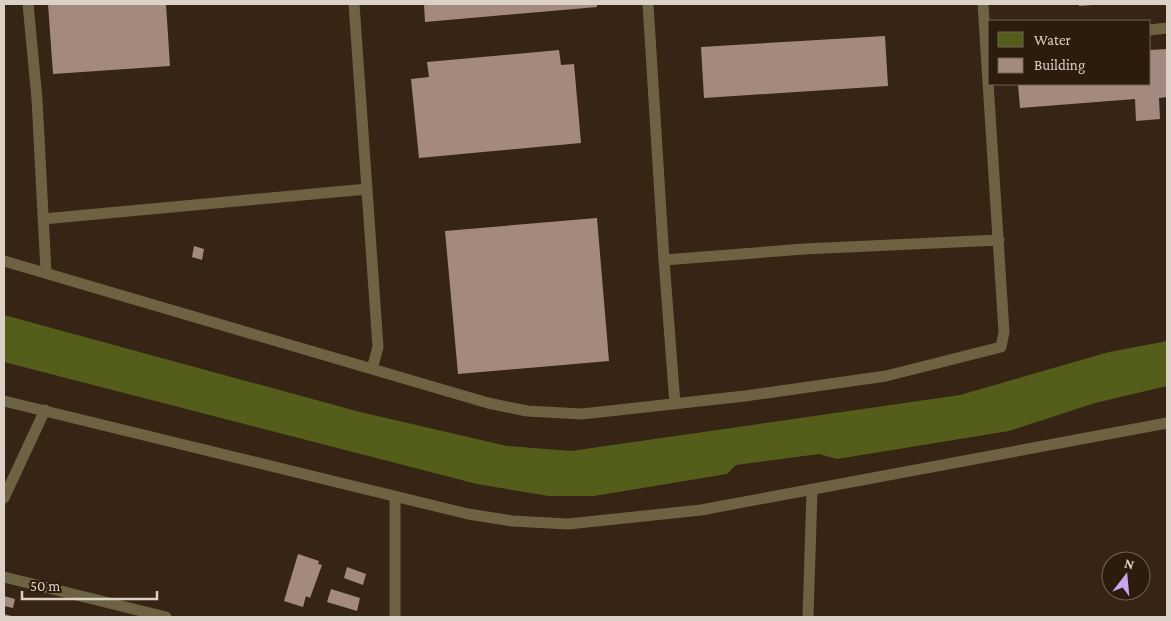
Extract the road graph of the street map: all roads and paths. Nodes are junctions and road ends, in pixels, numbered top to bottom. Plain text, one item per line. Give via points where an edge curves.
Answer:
1 (28, 4) edge
2 (354, 4) edge
3 (648, 4) edge
4 (983, 4) edge
5 (1167, 28) edge
6 (1151, 30) edge
7 (988, 42) edge
8 (990, 85) edge
9 (367, 189) junction
10 (43, 219) junction
11 (999, 240) junction
12 (664, 260) junction
13 (4, 261) edge
14 (46, 272) junction
15 (372, 369) junction
16 (4, 401) edge
17 (675, 404) junction
18 (45, 410) junction
19 (1167, 423) edge
20 (812, 490) junction
21 (395, 497) junction
22 (4, 498) edge
23 (4, 577) edge
24 (166, 617) edge
25 (395, 617) edge
26 (808, 617) edge

1 - 10 lane
2 - 9 lane
3 - 12 lane
4 - 7 lane
5 - 6 lane
8 - 11 lane
9 - 10 lane
9 - 15 lane via 378,347
10 - 14 lane
11 - 12 lane via 804,249
11 - 17 lane via 1004,332 1001,347 886,376
12 - 17 lane
13 - 14 lane
14 - 15 lane
15 - 17 lane via 527,411 582,414
16 - 18 lane
18 - 21 lane
18 - 22 lane
19 - 20 lane
20 - 21 lane via 701,510 568,524 468,514
20 - 26 lane
21 - 25 lane
23 - 24 lane

